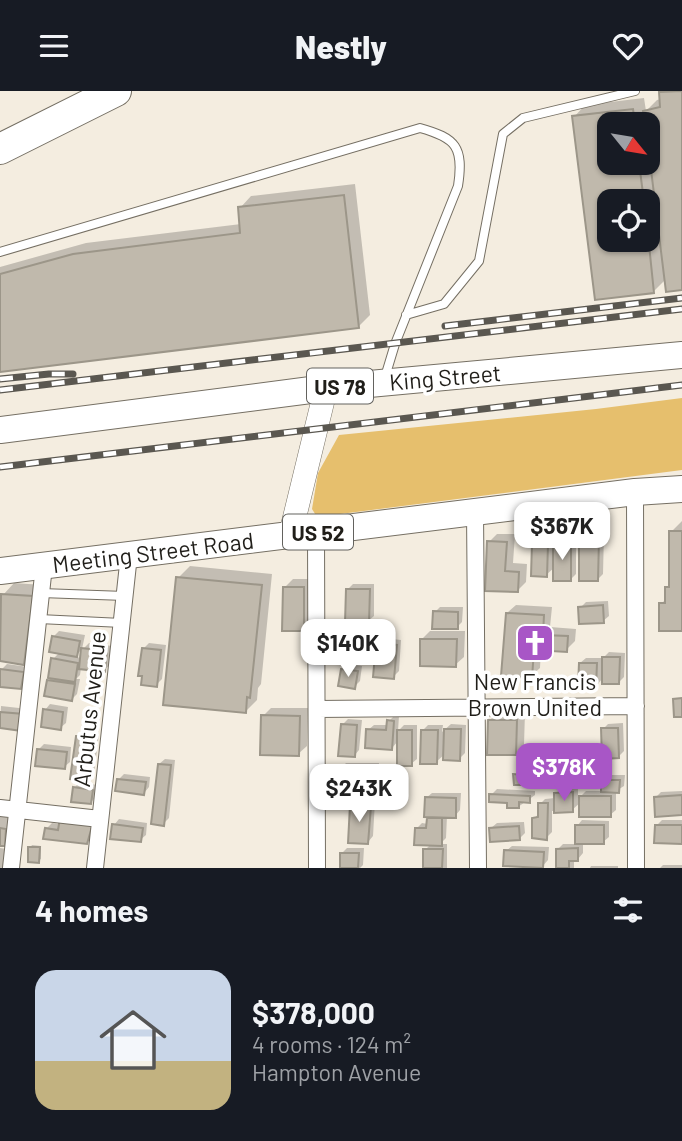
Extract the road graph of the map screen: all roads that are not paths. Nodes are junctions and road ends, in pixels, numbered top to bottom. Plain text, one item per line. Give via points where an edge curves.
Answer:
1 (116, 91) edge
2 (635, 91) edge
3 (0, 149) edge
4 (0, 252) edge
5 (407, 315) junction
6 (682, 355) edge
7 (383, 382) junction
8 (326, 388) junction
9 (0, 430) edge
10 (682, 489) edge
11 (635, 492) junction
12 (475, 512) junction
13 (303, 534) junction
14 (129, 555) junction
15 (44, 566) junction
16 (0, 571) edge
17 (41, 593) junction
18 (125, 596) junction
19 (39, 619) junction
20 (122, 623) junction
21 (636, 706) junction
22 (477, 707) junction
23 (317, 709) junction
24 (0, 808) edge
25 (18, 810) junction
26 (100, 819) junction
27 (11, 868) edge
28 (95, 868) edge
29 (317, 868) edge
30 (478, 868) edge
31 (636, 868) edge

1 - 3 highway
2 - 5 lane via 523,118 503,134 479,261 444,304
4 - 5 lane via 420,128 445,135 462,165
5 - 7 lane
6 - 7 main road, King Street / US 78
7 - 8 main road, King Street / US 78
8 - 9 main road, King Street / US 78
8 - 13 main road
10 - 11 main road, Meeting Street Road / US 52
11 - 12 main road, Meeting Street Road / US 52
11 - 21 street
12 - 13 main road, Meeting Street Road / US 52
12 - 22 street
13 - 14 main road, Meeting Street Road / US 52
13 - 23 street
14 - 15 main road, Meeting Street Road / US 52
14 - 18 street, Arbutus Avenue
15 - 16 main road, Meeting Street Road / US 52
15 - 17 street
17 - 18 lane
17 - 19 street
18 - 20 street, Arbutus Avenue
19 - 20 lane
19 - 25 street
20 - 26 street, Arbutus Avenue
21 - 22 street
21 - 31 street
22 - 23 street
22 - 30 street
23 - 29 street
24 - 25 street
25 - 26 street
25 - 27 street
26 - 28 street, Arbutus Avenue

